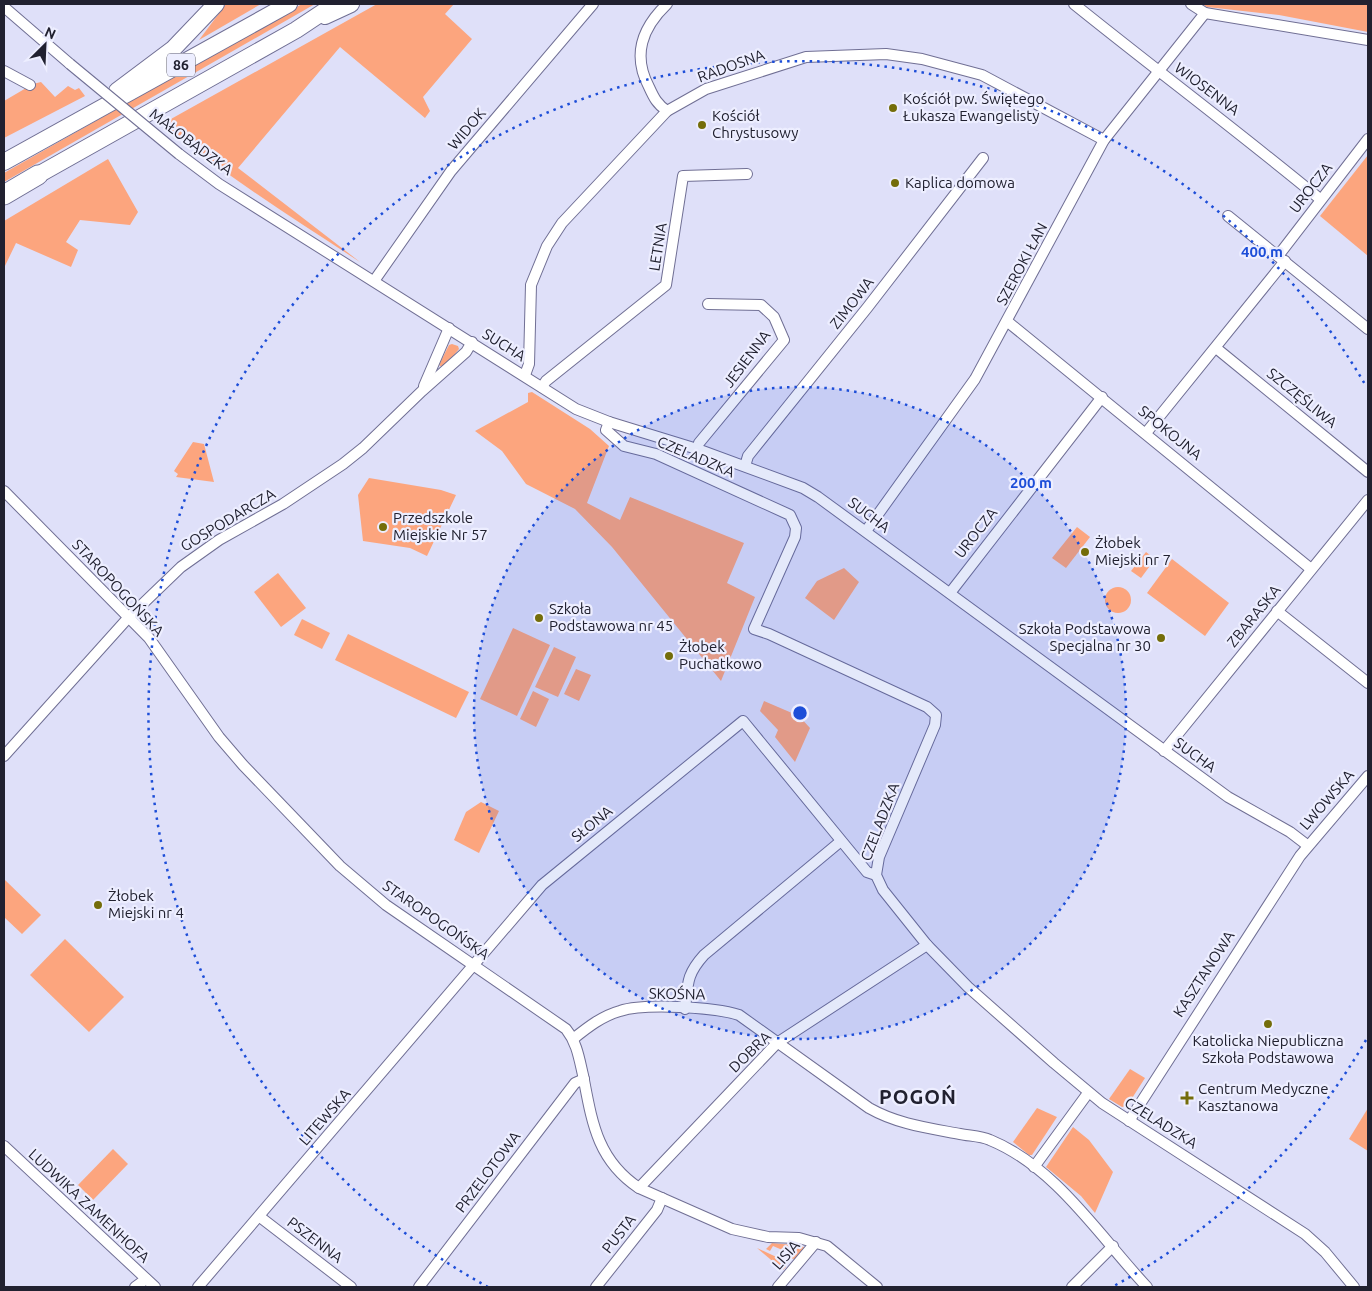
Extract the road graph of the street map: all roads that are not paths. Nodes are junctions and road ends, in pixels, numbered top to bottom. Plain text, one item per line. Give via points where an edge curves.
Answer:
1 (216, 4) edge
2 (289, 4) edge
3 (335, 4) edge
4 (351, 4) edge
5 (593, 4) edge
6 (667, 4) edge
7 (1074, 4) edge
8 (1191, 4) edge
9 (4, 7) edge
10 (1204, 12) junction
11 (296, 30) junction
12 (1368, 40) edge
13 (4, 71) edge
14 (1160, 72) junction
15 (30, 85) dead end
16 (667, 111) junction
17 (70, 124) junction
18 (1368, 139) edge
19 (1104, 140) junction
20 (983, 158) dead end
21 (4, 162) edge
22 (747, 174) dead end
23 (38, 176) joint
24 (4, 195) edge
25 (1320, 199) junction
26 (1228, 216) dead end
27 (1282, 258) junction
28 (374, 281) junction
29 (708, 304) dead end
30 (1008, 322) junction
31 (449, 328) junction
32 (1368, 329) edge
33 (472, 342) junction
34 (1216, 348) junction
35 (525, 375) junction
36 (542, 387) junction
37 (422, 391) junction
38 (1102, 397) junction
39 (608, 422) junction
40 (1146, 432) junction
41 (697, 449) junction
42 (745, 466) junction
43 (1368, 472) edge
44 (4, 491) edge
45 (1368, 500) edge
46 (866, 531) junction
47 (1311, 569) junction
48 (950, 593) junction
49 (1277, 611) junction
50 (128, 618) junction
51 (1368, 682) edge
52 (743, 721) joint
53 (1164, 751) junction
54 (4, 756) edge
55 (1368, 776) edge
56 (841, 841) junction
57 (1307, 845) junction
58 (876, 875) junction
59 (927, 945) junction
60 (474, 965) junction
61 (685, 1009) junction
62 (573, 1039) junction
63 (777, 1044) junction
64 (584, 1079) junction
65 (1088, 1093) junction
66 (1129, 1120) junction
67 (4, 1146) edge
68 (1034, 1167) junction
69 (639, 1188) junction
70 (662, 1198) junction
71 (260, 1217) junction
72 (816, 1242) junction
73 (1113, 1246) junction
74 (146, 1279) junction
75 (135, 1287) edge
76 (155, 1287) edge
77 (198, 1287) edge
78 (351, 1287) edge
79 (419, 1287) edge
80 (596, 1287) edge
81 (778, 1287) edge
82 (877, 1287) edge
83 (1072, 1287) edge
84 (1147, 1287) edge
85 (1354, 1287) edge

1 - 17 main road via 173,49
2 - 17 main road, 86
3 - 11 main road, 86
4 - 11 main road
5 - 28 street, WIDOK via 451,171
6 - 16 street via 651,20 645,32 640,59 641,69 657,104
7 - 14 street, WIOSENNA
8 - 10 street
9 - 28 street, MAŁOBĄDZKA, bridge via 219,184
10 - 12 street
10 - 14 street, SZEROKI ŁAN
11 - 23 main road, 86
13 - 15 street
14 - 19 street, SZEROKI ŁAN
14 - 25 street, WIOSENNA via 1240,132
16 - 19 street, RADOSNA via 706,89 806,57 886,54 982,76
16 - 35 street, RADOSNA via 562,224 547,246 531,285 530,364
17 - 21 main road, 86
18 - 25 street, UROCZA
19 - 30 street, SZEROKI ŁAN
20 - 42 street, ZIMOWA via 748,456
22 - 36 street, LETNIA via 683,176 666,285
23 - 24 highway
25 - 27 street, UROCZA
26 - 27 street
27 - 32 street
27 - 34 street, UROCZA
28 - 31 street, SUCHA
29 - 41 street, JESIENNA via 761,305 774,317 784,340
30 - 38 street, SPOKOJNA
30 - 46 street, SZEROKI ŁAN via 975,379
31 - 33 street, SUCHA
31 - 37 street, GOSPODARCZA
33 - 35 street, SUCHA
33 - 37 street, GOSPODARCZA via 466,352
34 - 40 street, UROCZA
34 - 43 street, SZCZĘŚLIWA
35 - 36 street, SUCHA
36 - 39 street, SUCHA via 576,409
37 - 50 street, GOSPODARCZA via 350,459 283,504 196,555
38 - 40 street, SPOKOJNA
38 - 48 street, UROCZA
39 - 41 street, SUCHA
39 - 58 street, CZELADZKA via 606,430 624,446 656,454 782,511 794,522 795,537 754,629 927,707 936,715 935,725 879,857
40 - 47 street, SPOKOJNA
41 - 42 street, SUCHA
42 - 46 street, SUCHA via 803,488
44 - 50 street, STAROPOGOŃSKA
45 - 47 street, ZBARASKA
46 - 48 street, SUCHA
47 - 49 street, ZBARASKA
48 - 53 street, SUCHA
49 - 51 street
49 - 53 street, ZBARASKA
50 - 54 street, GOSPODARCZA
50 - 60 street, STAROPOGOŃSKA via 149,638 223,742 321,847 386,905
52 - 56 street, CZELADZKA
52 - 60 street, SŁONA via 551,877
53 - 57 street, SUCHA via 1228,797
55 - 57 street, LWOWSKA
56 - 58 street via 867,872
56 - 61 street, CZELADZKA via 704,955 686,982
57 - 66 street, KASZTANOWA
58 - 59 street, CZELADZKA via 883,890
59 - 63 street, DOBRA
59 - 65 street, CZELADZKA via 968,987
60 - 62 street, STAROPOGOŃSKA via 566,1029
60 - 71 street, LITEWSKA
61 - 62 street, SKOŚNA via 650,1007 620,1011 597,1020
61 - 63 street, SKOŚNA via 721,1010 739,1015
62 - 64 street, STAROPOGOŃSKA
63 - 68 street, SKOŚNA via 887,1118 988,1139
63 - 69 street, DOBRA
64 - 69 street, STAROPOGOŃSKA via 594,1131 603,1150 614,1168
64 - 79 street, PRZELOTOWA via 575,1083
65 - 66 street, CZELADZKA
65 - 68 street
66 - 85 street, CZELADZKA via 1305,1234
67 - 74 street, LUDWIKA ZAMENHOFA
68 - 73 street, SKOŚNA via 1075,1204
69 - 70 street, STAROPOGOŃSKA
70 - 72 street, STAROPOGOŃSKA via 742,1232
70 - 80 street, PUSTA via 657,1210
71 - 77 street, LITEWSKA
71 - 78 street, PSZENNA
72 - 81 street, LISIA
72 - 82 street, STAROPOGOŃSKA via 830,1248
73 - 83 street
73 - 84 street, SKOŚNA
74 - 75 street
74 - 76 street, LUDWIKA ZAMENHOFA

